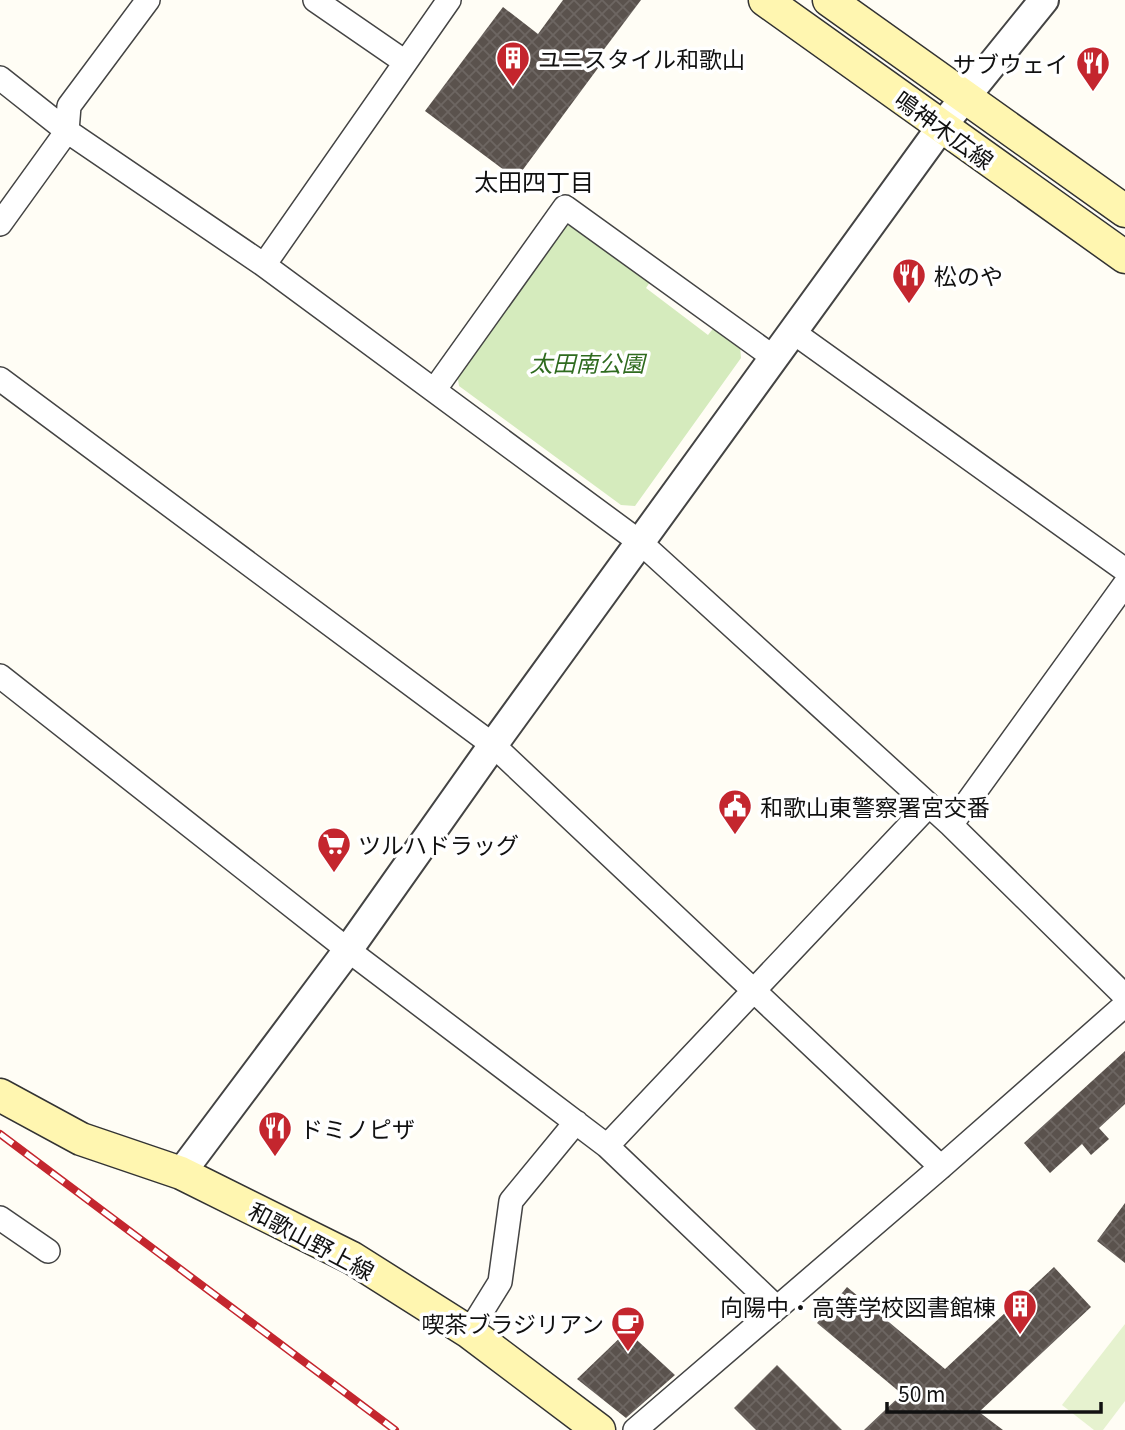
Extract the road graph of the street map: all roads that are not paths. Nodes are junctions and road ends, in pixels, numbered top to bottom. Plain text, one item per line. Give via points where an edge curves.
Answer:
1 (148, 0) edge
2 (315, 0) edge
3 (449, 0) edge
4 (765, 0) edge
5 (829, 0) edge
6 (1044, 0) edge
7 (405, 62) junction
8 (0, 78) edge
9 (966, 98) junction
10 (942, 126) junction
11 (66, 131) junction
12 (1125, 211) edge
13 (0, 224) edge
14 (1125, 257) edge
15 (264, 265) junction
16 (793, 332) junction
17 (773, 357) junction
18 (0, 379) edge
19 (435, 389) junction
20 (641, 542) junction
21 (1125, 569) edge
22 (1125, 584) edge
23 (0, 676) edge
24 (493, 746) junction
25 (929, 805) junction
26 (951, 825) junction
27 (348, 950) junction
28 (753, 990) junction
29 (1125, 996) edge
30 (1125, 1005) edge
31 (0, 1095) edge
32 (576, 1122) junction
33 (607, 1146) junction
34 (942, 1167) junction
35 (181, 1173) junction
36 (0, 1218) edge
37 (48, 1251) dead end
38 (777, 1308) junction
39 (469, 1332) junction
40 (598, 1430) edge
41 (635, 1430) edge

1 - 11 street via 69,106
2 - 7 street
3 - 7 street
4 - 10 main road, 鳴神木広線
5 - 9 main road, 鳴神木広線
6 - 9 street
7 - 15 street
8 - 11 street
9 - 10 street
9 - 12 main road, 鳴神木広線
10 - 14 main road, 鳴神木広線
10 - 16 street
11 - 13 street
11 - 15 street
15 - 19 street
16 - 17 street
16 - 21 street
17 - 19 street via 565,208
17 - 20 street
18 - 24 street
19 - 20 street
20 - 24 street
20 - 25 street
22 - 26 street
23 - 27 street
24 - 27 street
24 - 28 street
25 - 26 street
25 - 28 street
26 - 29 street
27 - 32 street
27 - 35 street
28 - 33 street
28 - 34 street
30 - 34 street
31 - 35 main road, 和歌山野上線 via 81,1139
32 - 33 street
32 - 39 street via 511,1200 500,1282
33 - 38 street
34 - 38 street
35 - 39 main road, 和歌山野上線 via 352,1258
36 - 37 street
38 - 41 street
39 - 40 main road, 和歌山野上線

